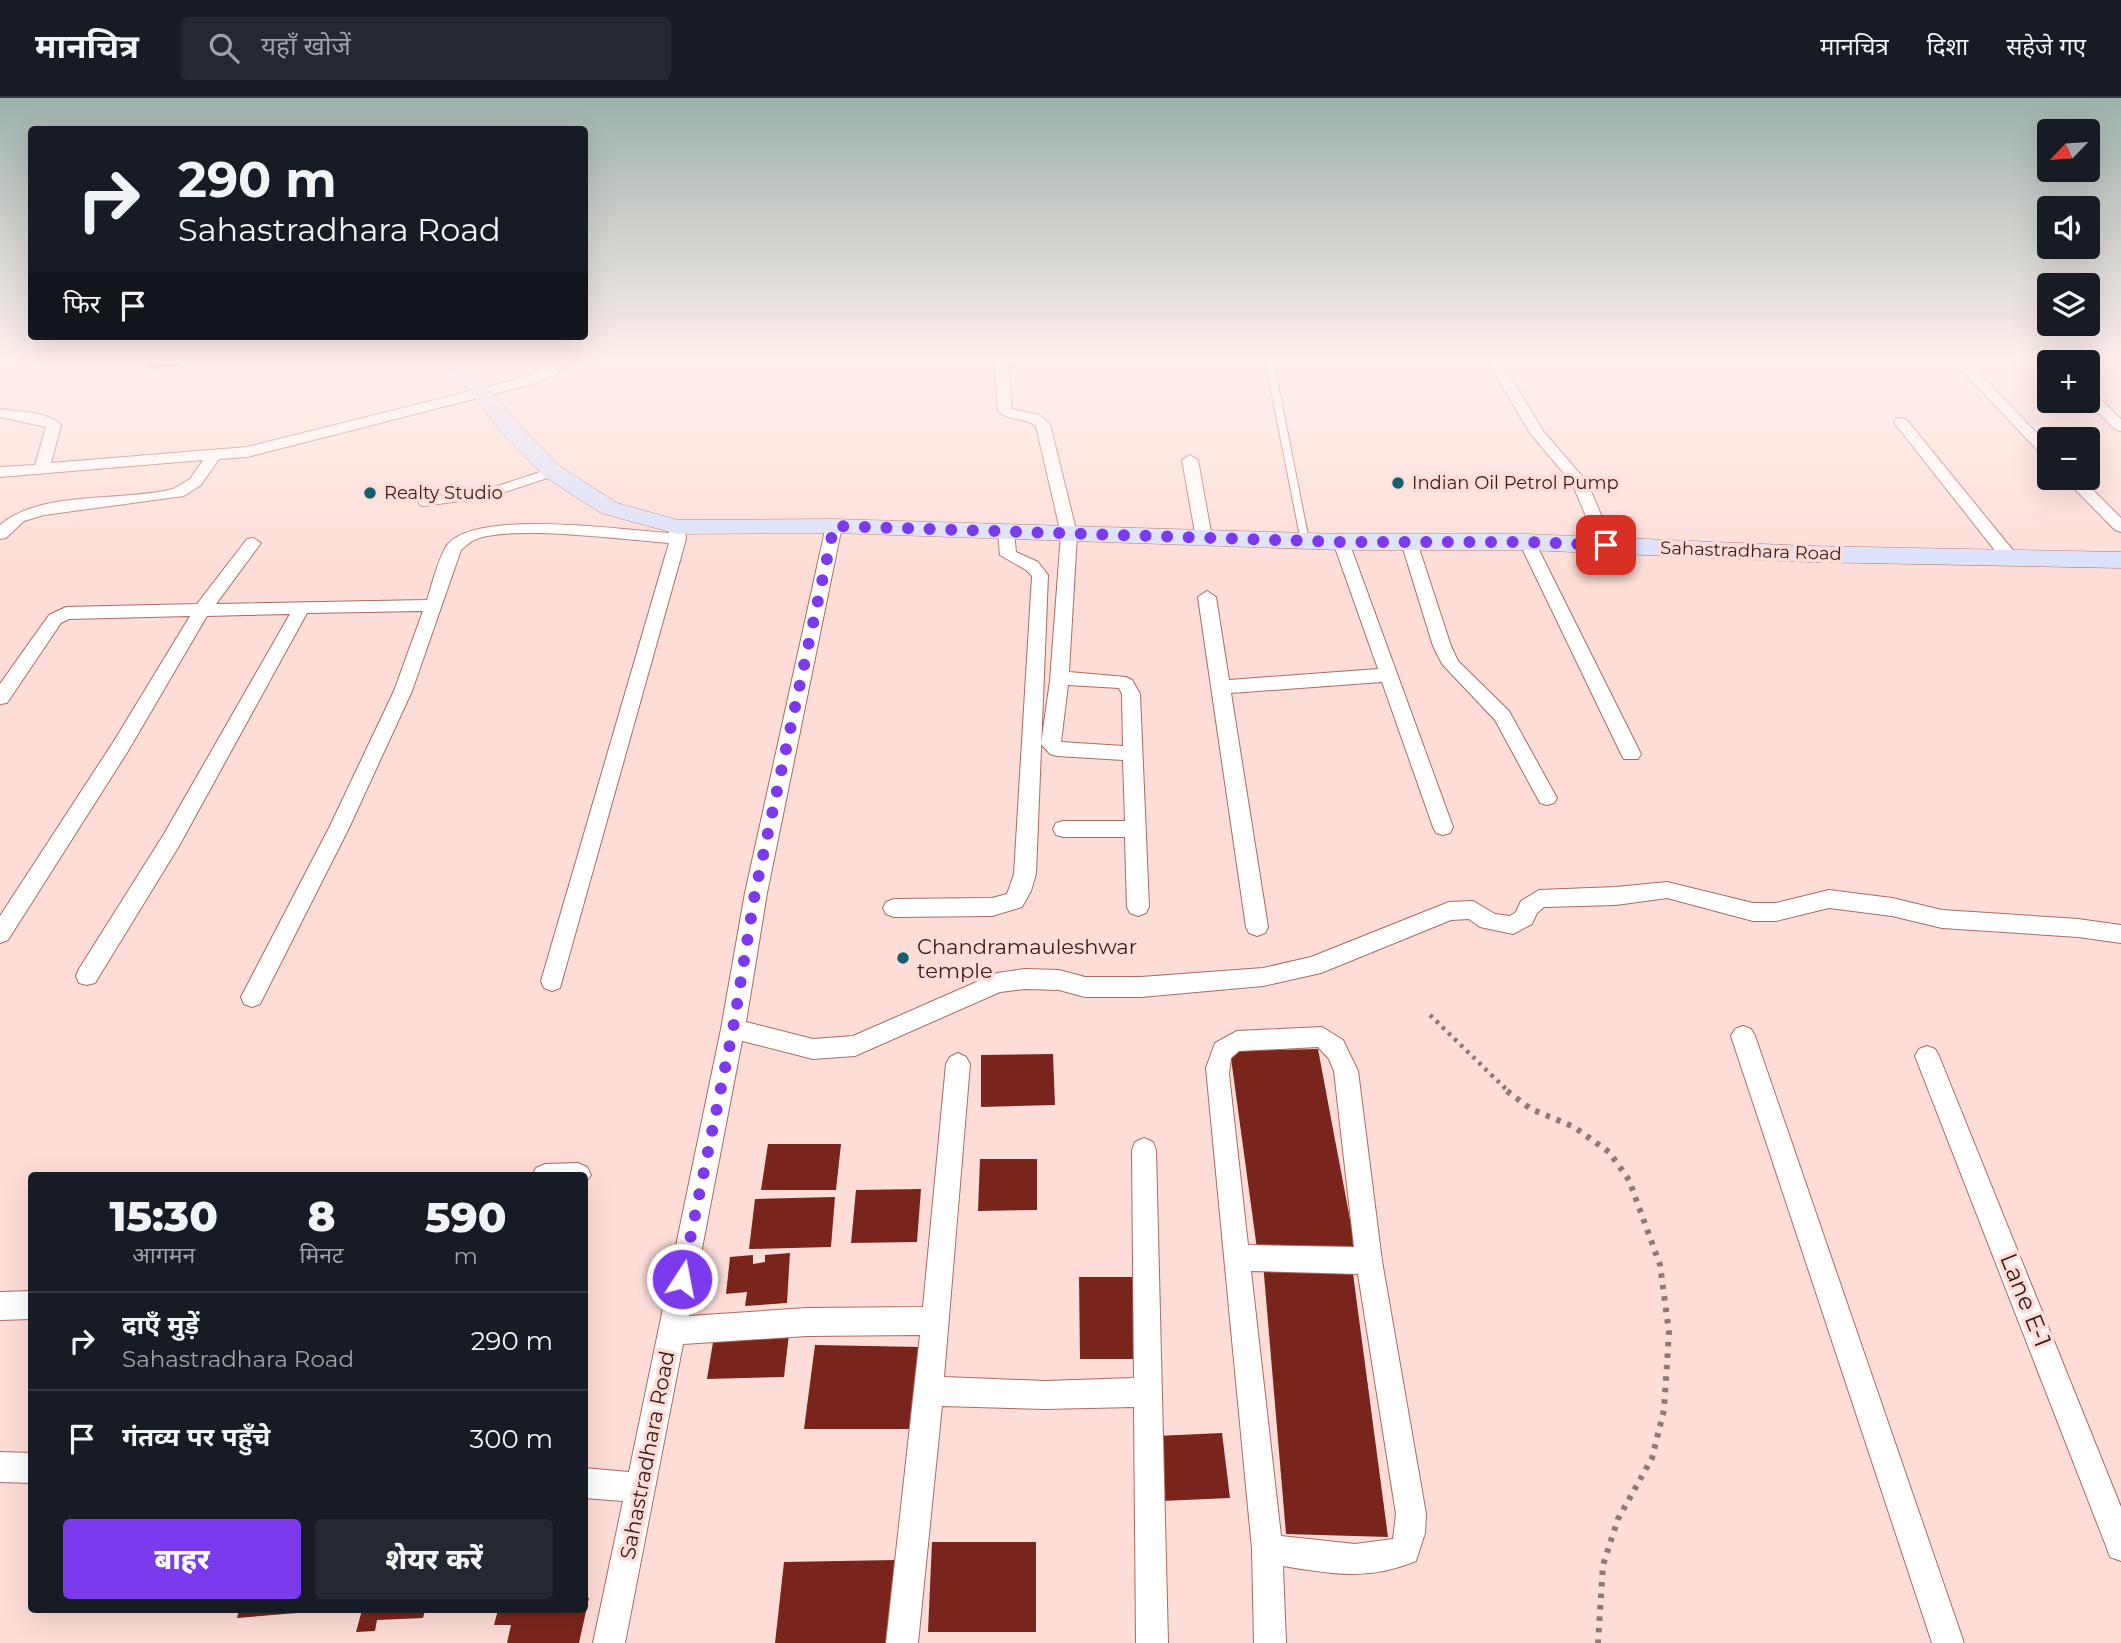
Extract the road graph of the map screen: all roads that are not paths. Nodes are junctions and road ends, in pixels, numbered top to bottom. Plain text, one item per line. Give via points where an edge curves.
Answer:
1 (52, 431) edge
2 (333, 431) edge
3 (513, 431) edge
4 (1045, 431) edge
5 (1283, 431) edge
6 (1536, 431) edge
7 (1908, 431) edge
8 (213, 456) junction
9 (1190, 460) dead end
10 (42, 468) junction
11 (0, 472) edge
12 (553, 472) junction
13 (2084, 490) edge
14 (423, 502) dead end
15 (834, 526) junction
16 (2121, 527) edge
17 (1006, 532) junction
18 (677, 533) junction
19 (0, 534) edge
20 (1069, 534) junction
21 (1204, 538) junction
22 (1305, 541) junction
23 (1341, 542) junction
24 (1409, 542) junction
25 (1527, 542) junction
26 (253, 543) dead end
27 (1606, 545) junction
28 (2010, 558) junction
29 (2121, 560) edge
30 (1207, 597) dead end
31 (432, 605) junction
32 (302, 607) junction
33 (202, 610) junction
34 (1387, 675) junction
35 (1059, 678) junction
36 (1220, 687) junction
37 (0, 698) edge
38 (1133, 754) junction
39 (1631, 754) dead end
40 (1547, 799) dead end
41 (1443, 827) dead end
42 (1063, 829) dead end
43 (1135, 830) junction
44 (1138, 907) dead end
45 (894, 908) dead end
46 (1257, 927) dead end
47 (0, 934) edge
48 (2121, 934) edge
49 (87, 976) dead end
50 (552, 981) dead end
51 (251, 997) dead end
52 (733, 1029) junction
53 (1743, 1036) dead end
54 (1927, 1056) dead end
55 (958, 1064) dead end
56 (1144, 1150) dead end
57 (1237, 1258) junction
58 (1369, 1261) junction
59 (28, 1305) edge
60 (0, 1306) edge
61 (935, 1321) junction
62 (671, 1331) junction
63 (929, 1391) junction
64 (1147, 1392) junction
65 (0, 1467) edge
66 (28, 1468) edge
67 (588, 1483) edge
68 (640, 1488) junction
69 (2121, 1546) edge
70 (1267, 1549) junction
71 (609, 1643) edge
72 (902, 1643) edge
73 (1152, 1643) edge
74 (1270, 1643) edge
75 (1948, 1643) edge

1 - 10 street
2 - 8 street
3 - 12 main road, Sahastradhara Road
4 - 20 street
5 - 22 lane
6 - 27 street via 1579,482
7 - 28 street
8 - 10 street
8 - 19 street via 188,490 42,510 18,518
9 - 21 street
10 - 11 street
12 - 14 lane via 489,493
12 - 18 main road, Sahastradhara Road via 608,509
13 - 16 street
15 - 17 main road, Sahastradhara Road
15 - 18 main road, Sahastradhara Road
15 - 52 street, Sahastradhara Road via 755,893
17 - 20 main road, Sahastradhara Road
17 - 45 street via 1008,555 1040,575 1025,874 1020,891 1014,901 992,907
18 - 31 street via 480,532 454,548
18 - 50 street
20 - 21 main road, Sahastradhara Road
20 - 35 street
21 - 22 main road, Sahastradhara Road
22 - 23 main road, Sahastradhara Road
23 - 24 main road, Sahastradhara Road
23 - 34 street
24 - 25 main road, Sahastradhara Road
24 - 40 street via 1451,664 1502,716
25 - 27 main road, Sahastradhara Road
25 - 39 street
26 - 33 street
27 - 28 main road, Sahastradhara Road
28 - 29 main road, Sahastradhara Road
30 - 36 street
31 - 32 street
31 - 51 street via 403,691 345,816
32 - 33 street
32 - 49 street via 172,842
33 - 37 street via 66,613 48,628
33 - 47 street
34 - 36 street
34 - 41 street
35 - 38 street via 1126,684
35 - 38 street via 1054,748
36 - 46 street
38 - 43 street
42 - 43 street
43 - 44 street
48 - 52 street via 1942,919 1829,899 1776,912 1753,912 1667,890 1562,896 1539,899 1513,925 1488,921 1473,910 1449,911 1313,965 1263,977 1141,987 1085,987 1025,979 997,984 855,1046 813,1049
52 - 62 street, Sahastradhara Road
53 - 75 street
54 - 69 street, Lane E-1
55 - 61 street
56 - 64 street
57 - 58 street
57 - 58 street via 1217,1074 1219,1055 1226,1045 1237,1041 1322,1037 1340,1053 1346,1071
57 - 70 street
58 - 70 street via 1411,1514 1405,1550 1367,1560
59 - 60 street
61 - 62 street via 807,1322
61 - 63 street
62 - 68 street, Sahastradhara Road
63 - 64 street
63 - 72 street
64 - 73 street
65 - 66 street
67 - 68 street
68 - 71 street, Sahastradhara Road
70 - 74 street

